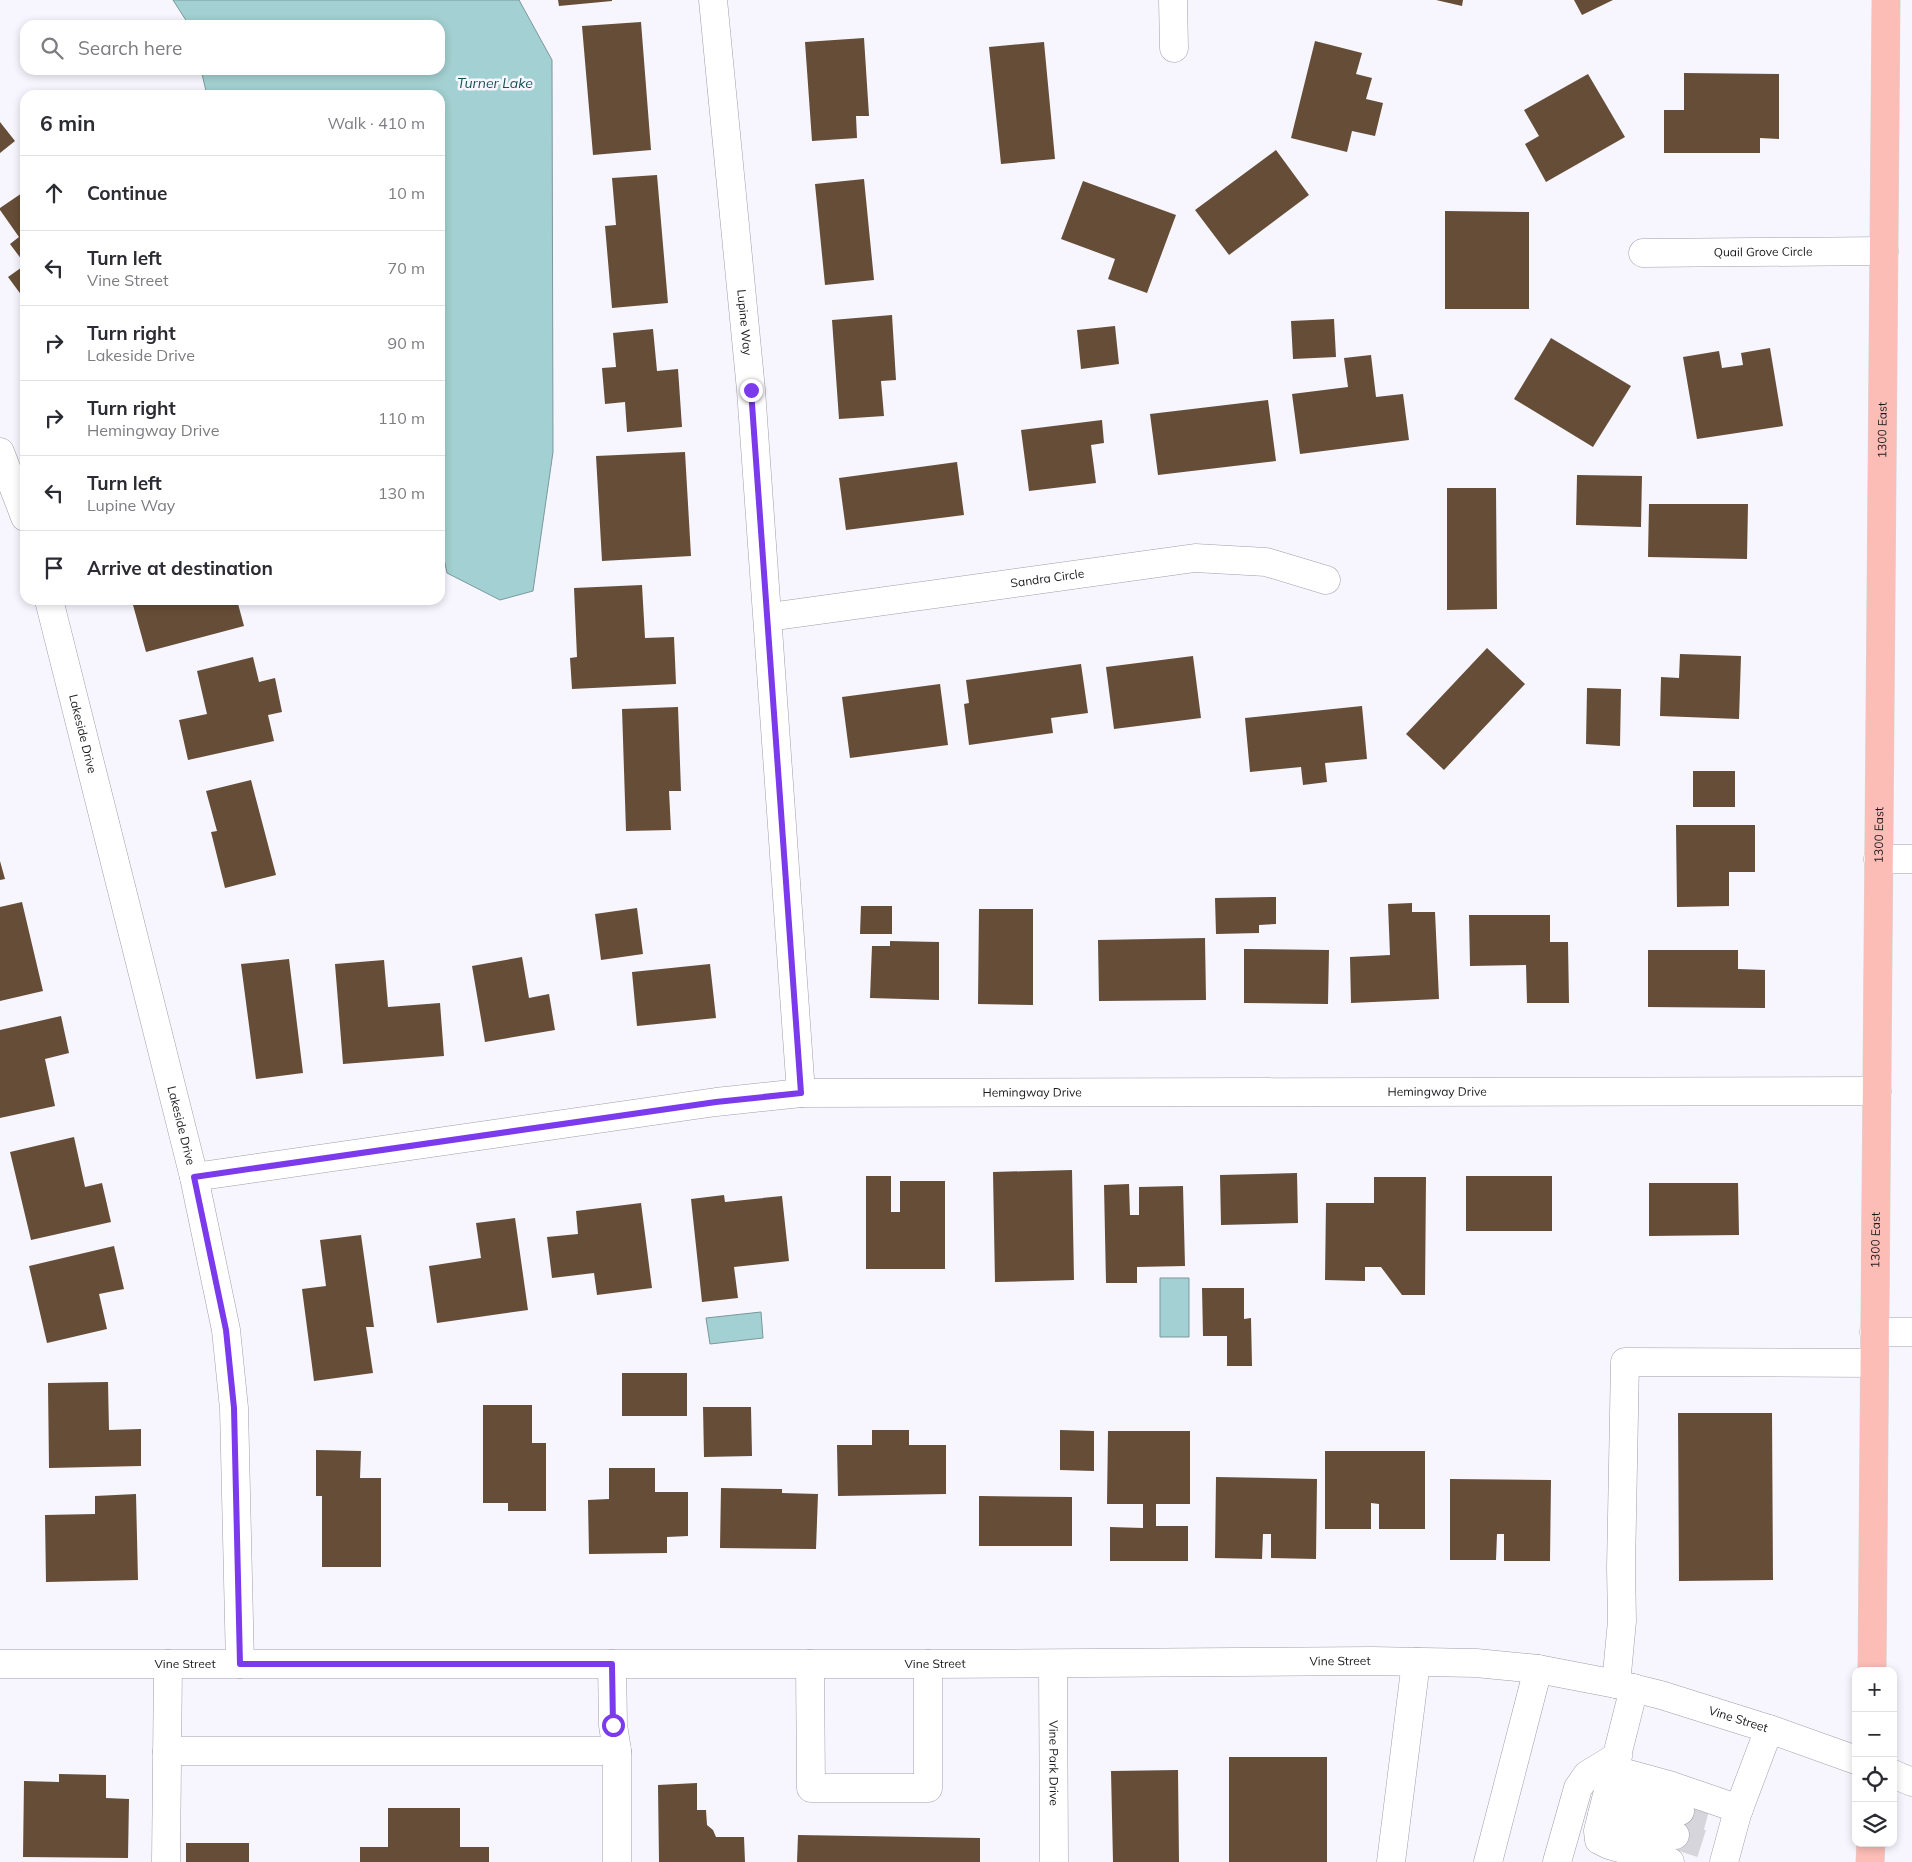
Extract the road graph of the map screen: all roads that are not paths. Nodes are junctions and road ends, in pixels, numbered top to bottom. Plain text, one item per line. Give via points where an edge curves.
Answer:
1 (713, 0) edge
2 (1174, 0) edge
3 (1886, 0) edge
4 (1174, 48) dead end
5 (1884, 251) junction
6 (1642, 253) dead end
7 (0, 452) edge
8 (20, 504) edge
9 (1326, 580) dead end
10 (50, 605) edge
11 (768, 617) junction
12 (1878, 859) junction
13 (1912, 859) edge
14 (1877, 1091) junction
15 (801, 1093) junction
16 (194, 1177) junction
17 (1874, 1332) junction
18 (1912, 1332) edge
19 (1874, 1363) junction
20 (1416, 1662) junction
21 (0, 1664) edge
22 (168, 1664) junction
23 (240, 1664) junction
24 (612, 1664) junction
25 (810, 1664) junction
26 (928, 1664) junction
27 (1053, 1664) junction
28 (1872, 1667) edge
29 (1538, 1669) junction
30 (1625, 1686) junction
31 (1769, 1729) junction
32 (167, 1751) junction
33 (616, 1751) junction
34 (1852, 1759) edge
35 (1897, 1776) edge
36 (1912, 1782) edge
37 (1611, 1783) junction
38 (1677, 1823) tunnel mouth
39 (1724, 1835) edge
40 (1871, 1847) edge
41 (166, 1862) edge
42 (617, 1862) edge
43 (1054, 1862) edge
44 (1391, 1862) edge
45 (1488, 1862) edge
46 (1557, 1862) edge
47 (1670, 1862) tunnel mouth
48 (1870, 1862) edge

1 - 11 street, Lupine Way via 750,381
2 - 4 street
3 - 5 main road, 1300 East
5 - 6 street, Quail Grove Circle
5 - 12 main road, 1300 East
7 - 8 street
9 - 11 street, Sandra Circle via 1266,562 1195,558
10 - 16 street, Lakeside Drive
11 - 15 street, Lupine Way
12 - 13 street
12 - 14 main road, 1300 East
14 - 15 street, Hemingway Drive
14 - 17 main road, 1300 East
15 - 16 street, Hemingway Drive
16 - 23 street, Lakeside Drive via 227,1340 234,1408
17 - 18 street
17 - 19 main road, 1300 East
19 - 28 main road, 1300 East
19 - 30 street via 1625,1362 1621,1568
20 - 27 street, Vine Street
20 - 29 street, Vine Street
20 - 44 street
21 - 22 street, Vine Street
22 - 23 street, Vine Street
22 - 32 street
23 - 24 street, Vine Street
24 - 25 street, Vine Street
24 - 33 street
25 - 26 street, Vine Street
25 - 26 street via 811,1788 928,1788
26 - 27 street, Vine Street
27 - 43 street, Vine Park Drive
29 - 30 street, Vine Street
29 - 45 street
30 - 31 street, Vine Street
30 - 37 street
31 - 34 street, Vine Street
31 - 39 street
32 - 33 street
32 - 41 street
33 - 42 street
35 - 36 street
37 - 38 street
37 - 39 street via 1669,1785
37 - 46 street via 1587,1775 1578,1788
37 - 47 street via 1598,1831 1599,1840
40 - 48 main road

